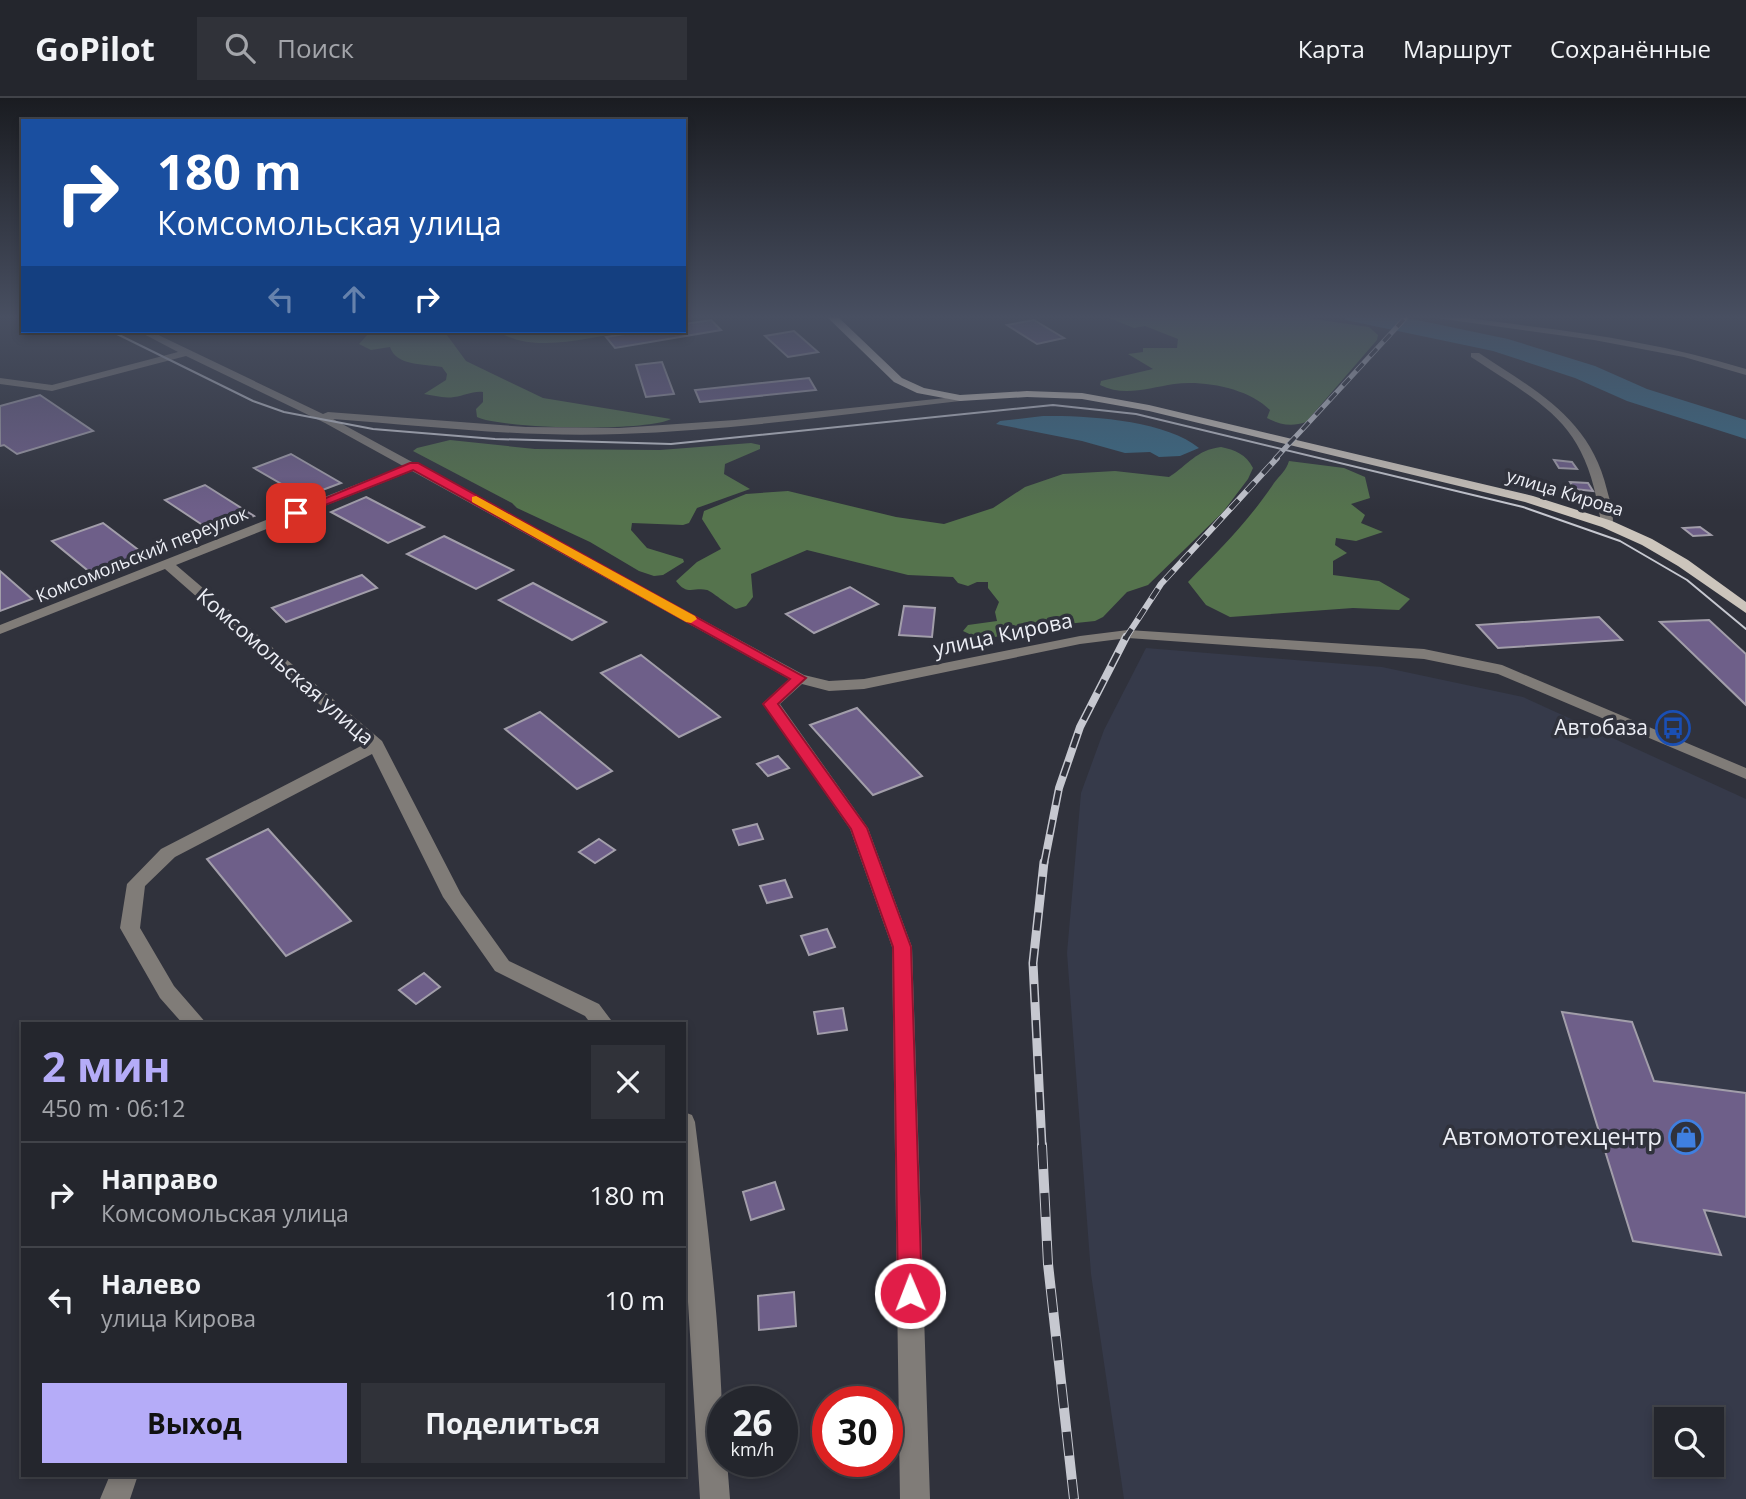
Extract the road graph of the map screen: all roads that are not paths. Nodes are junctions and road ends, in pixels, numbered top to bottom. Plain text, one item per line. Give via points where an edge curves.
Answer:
1 (81, 380) edge
2 (247, 380) edge
3 (900, 380) edge
4 (1512, 380) edge
5 (0, 381) edge
6 (906, 386) junction
7 (960, 398) junction
8 (898, 405) junction
9 (314, 413) junction
10 (414, 466) junction
11 (1607, 524) junction
12 (167, 564) junction
13 (1746, 609) edge
14 (0, 629) edge
15 (799, 678) junction
16 (376, 745) junction
17 (1746, 774) edge
18 (194, 1022) edge
19 (601, 1022) edge
20 (686, 1140) edge
21 (123, 1477) edge
22 (115, 1499) edge
23 (715, 1499) edge
24 (915, 1499) edge

1 - 5 street via 52,388
2 - 9 street, улица Кирова
3 - 6 main road
4 - 11 street via 1554,409 1586,446
6 - 7 main road
6 - 8 street via 910,396
7 - 8 street, улица Кирова
7 - 11 main road, улица Кирова via 1082,396 1149,408 1530,499
8 - 9 street, улица Кирова via 619,431 526,430
9 - 10 street, улица Кирова
10 - 12 street, Комсомольский переулок
10 - 15 street, улица Кирова
11 - 13 main road, улица Кирова via 1682,563
12 - 14 street, Комсомольский переулок
12 - 16 street, Комсомольская улица
15 - 17 street, улица Кирова via 830,686 864,684 1128,634 1424,654 1502,670
15 - 24 street via 771,704 859,828 902,947
16 - 18 street via 168,853 136,884 130,928 167,992
16 - 19 street, Комсомольская улица via 453,897 502,966 592,1010
20 - 23 street
21 - 22 street

